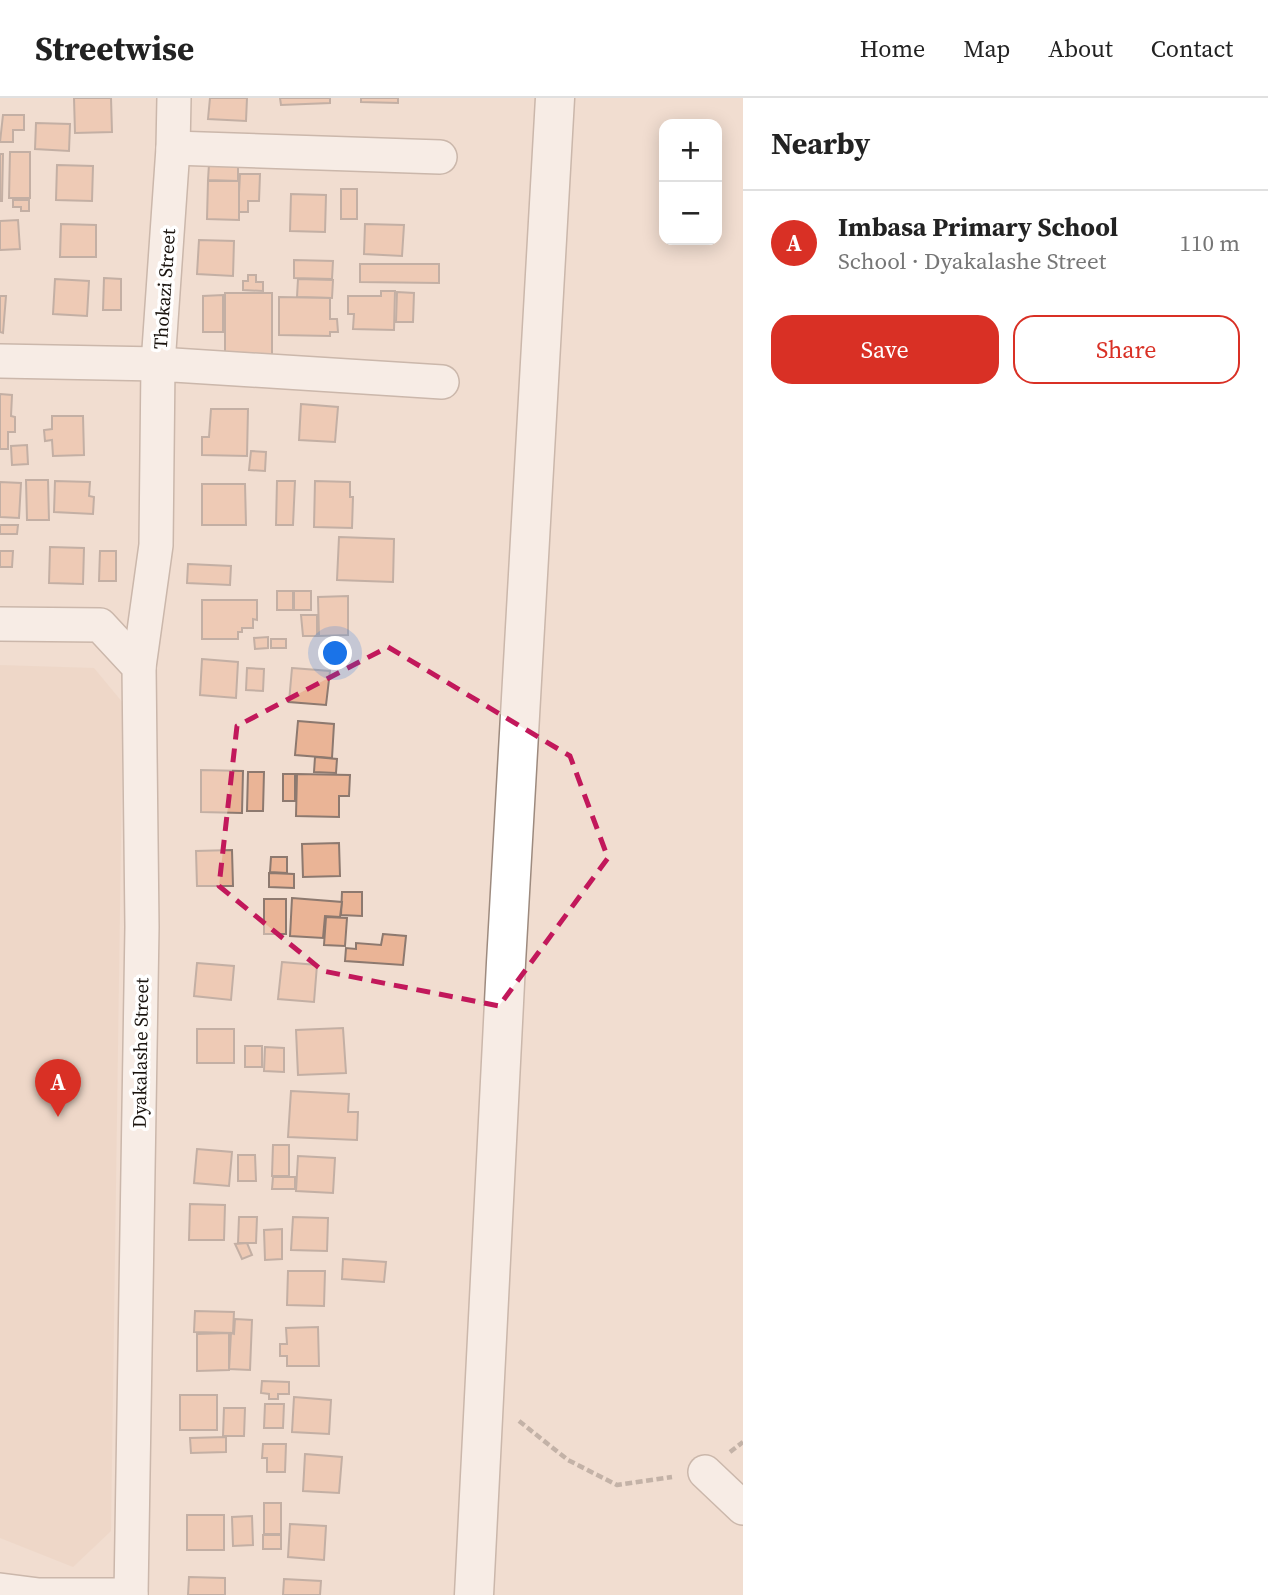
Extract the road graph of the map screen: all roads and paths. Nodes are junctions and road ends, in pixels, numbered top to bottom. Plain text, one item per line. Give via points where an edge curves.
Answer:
1 (174, 98) edge
2 (555, 98) edge
3 (173, 148) junction
4 (440, 157) dead end
5 (0, 361) edge
6 (158, 364) junction
7 (442, 382) dead end
8 (0, 624) edge
9 (139, 667) junction
10 (516, 1419) dead end
11 (743, 1442) edge
12 (705, 1472) junction
13 (743, 1508) edge
14 (0, 1590) edge
15 (131, 1595) edge
16 (474, 1595) edge

1 - 3 street, Thokazi Street
2 - 16 main road
3 - 4 street
3 - 6 street, Thokazi Street
5 - 6 street, Thokazi Street
6 - 7 street
6 - 9 street, Dyakalashe Street via 156,545
8 - 9 street via 100,625
9 - 15 street, Dyakalashe Street via 142,927
10 - 12 path via 569,1460 617,1485
11 - 12 path
12 - 13 street
14 - 15 street via 38,1595

